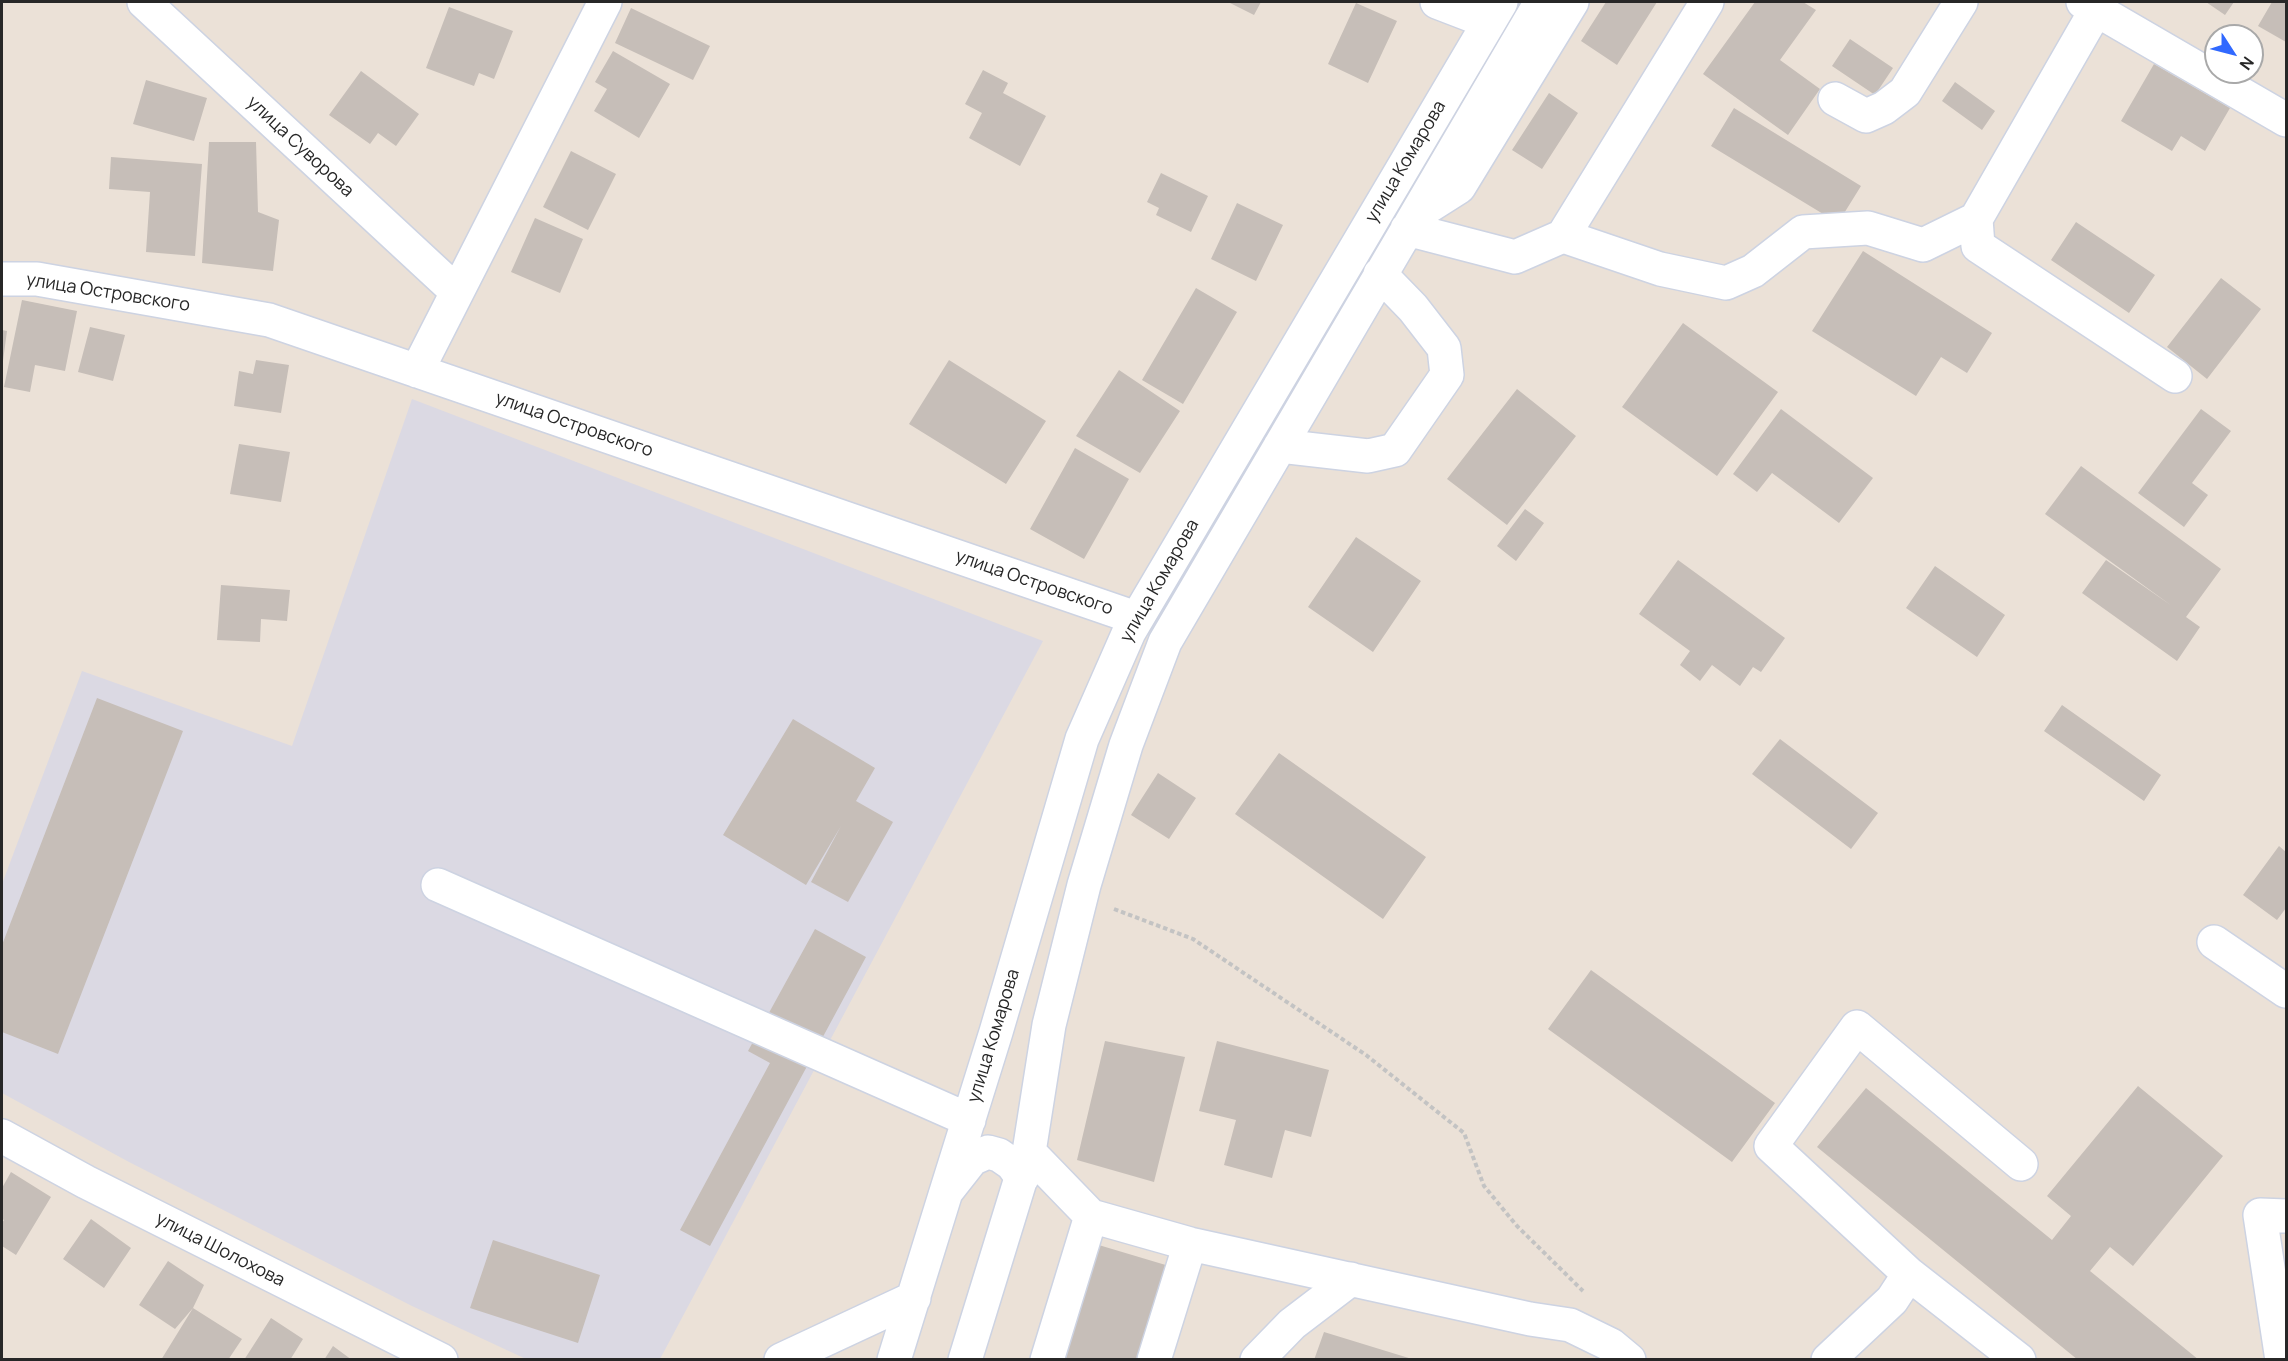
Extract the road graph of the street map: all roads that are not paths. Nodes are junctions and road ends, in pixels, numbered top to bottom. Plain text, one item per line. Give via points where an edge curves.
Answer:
1 (144, 2) edge
2 (605, 2) edge
3 (1437, 2) edge
4 (1541, 2) edge
5 (1572, 2) edge
6 (1707, 2) edge
7 (1961, 2) edge
8 (2090, 6) edge
9 (1495, 12) edge
10 (1835, 99) dead end
11 (2286, 120) edge
12 (1976, 219) junction
13 (1411, 222) junction
14 (1563, 237) junction
15 (1380, 274) junction
16 (2, 279) edge
17 (457, 292) junction
18 (417, 371) junction
19 (2175, 376) dead end
20 (1280, 446) junction
21 (1136, 618) junction
22 (438, 885) dead end
23 (2214, 942) dead end
24 (2286, 991) edge
25 (969, 1120) junction
26 (2, 1136) edge
27 (2021, 1164) dead end
28 (1026, 1165) junction
29 (946, 1192) junction
30 (1091, 1216) junction
31 (2286, 1216) edge
32 (1190, 1244) junction
33 (1909, 1274) junction
34 (1351, 1279) junction
35 (914, 1298) junction
36 (441, 1359) edge
37 (782, 1359) edge
38 (894, 1359) edge
39 (965, 1359) edge
40 (1047, 1359) edge
41 (1154, 1359) edge
42 (1257, 1359) edge
43 (1629, 1359) edge
44 (1828, 1359) edge
45 (2019, 1359) edge
46 (2282, 1359) edge

1 - 17 street, улица Суворова
2 - 17 street
3 - 9 street, улица Комарова
4 - 13 street, улица Комарова
5 - 13 street via 1460,188
6 - 14 street
7 - 10 street via 1905,92 1866,116
8 - 11 street
8 - 12 street
9 - 21 street, улица Комарова
12 - 14 street via 1923,246 1868,228 1803,232 1753,271 1726,283 1660,268
12 - 19 street via 1978,246
13 - 14 street via 1515,257
13 - 15 street, улица Комарова
15 - 20 street, улица Комарова
15 - 20 street via 1444,348 1447,375 1395,450 1368,456
16 - 18 street, улица Островского via 37,279 269,320
17 - 18 street
18 - 21 street, улица Островского
20 - 28 street, улица Комарова via 1164,642 1126,745 1084,885 1049,1025
21 - 25 street, улица Комарова via 1082,739
22 - 25 street
23 - 24 street
25 - 29 street, улица Комарова
26 - 36 street, улица Шолохова
27 - 33 street via 1857,1027 1771,1146
28 - 29 street via 1012,1164 988,1152 972,1159
28 - 30 street
28 - 39 street, улица Комарова
29 - 35 street, улица Комарова
30 - 32 street
30 - 40 street
31 - 46 street via 2260,1215
32 - 34 street
32 - 41 street
33 - 44 street via 1892,1300
33 - 45 street
34 - 42 street via 1292,1324
34 - 43 street via 1570,1326 1611,1345
35 - 37 street
35 - 38 street, улица Комарова

